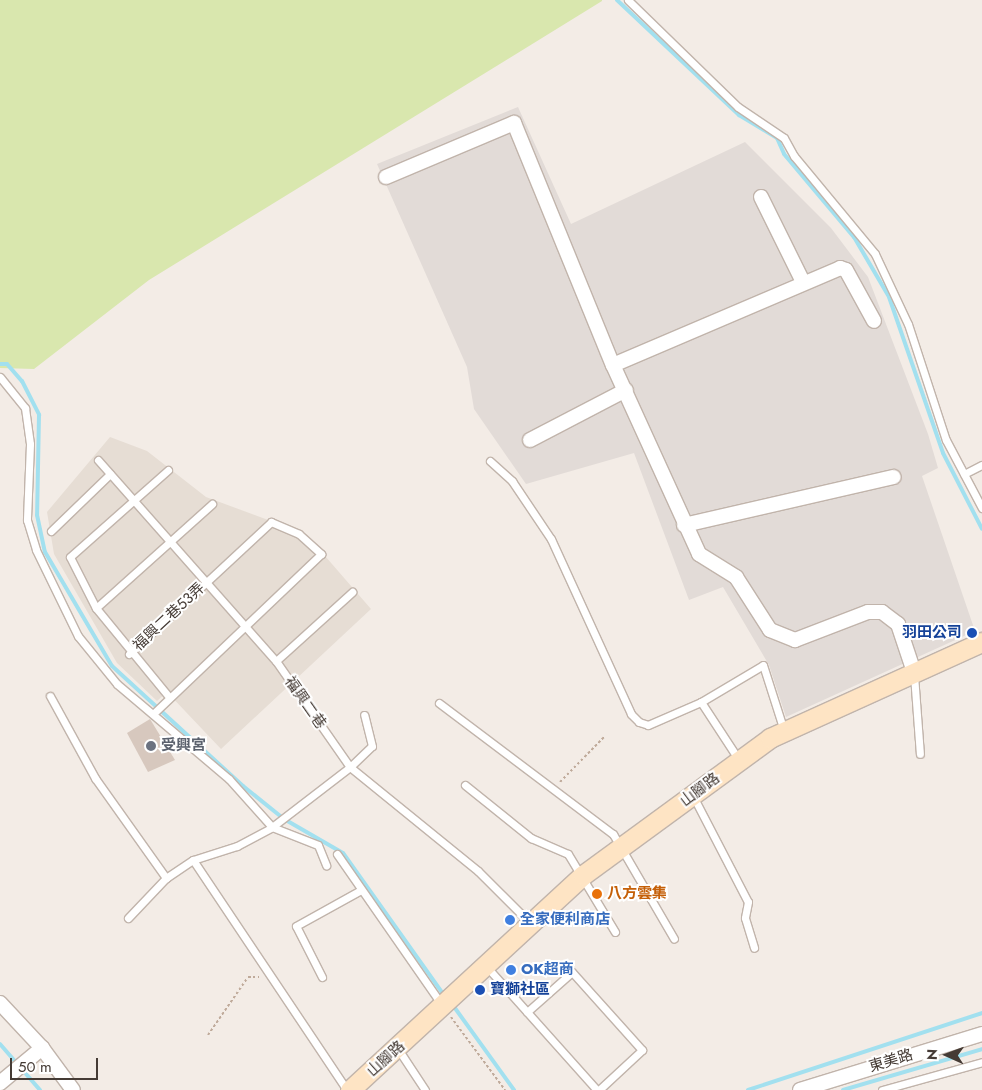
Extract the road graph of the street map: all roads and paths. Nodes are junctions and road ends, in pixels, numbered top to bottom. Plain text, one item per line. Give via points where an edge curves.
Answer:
1 (628, 0) edge
2 (386, 177) dead end
3 (761, 197) dead end
4 (803, 282) junction
5 (874, 321) dead end
6 (614, 365) junction
7 (0, 376) edge
8 (626, 390) junction
9 (530, 440) dead end
10 (98, 460) dead end
11 (490, 461) dead end
12 (982, 465) edge
13 (168, 470) dead end
14 (110, 474) junction
15 (964, 474) junction
16 (894, 477) dead end
17 (134, 498) junction
18 (212, 504) dead end
19 (982, 508) edge
20 (684, 526) junction
21 (51, 531) dead end
22 (171, 540) junction
23 (208, 580) junction
24 (352, 592) dead end
25 (96, 608) junction
26 (243, 624) junction
27 (982, 642) edge
28 (130, 654) junction
29 (276, 661) junction
30 (914, 672) junction
31 (50, 696) dead end
32 (169, 697) junction
33 (701, 702) junction
34 (439, 703) dead end
35 (154, 713) junction
36 (364, 715) dead end
37 (784, 731) junction
38 (604, 737) dead end
39 (920, 754) dead end
40 (739, 761) junction
41 (350, 767) junction
42 (466, 785) dead end
43 (553, 789) junction
44 (693, 796) junction
45 (272, 827) junction
46 (620, 851) junction
47 (337, 854) dead end
48 (193, 860) junction
49 (326, 865) dead end
50 (583, 875) junction
51 (166, 878) junction
52 (361, 890) junction
53 (128, 918) dead end
54 (532, 925) junction
55 (615, 932) dead end
56 (674, 939) dead end
57 (754, 948) dead end
58 (486, 966) junction
59 (269, 977) junction
60 (322, 978) dead end
61 (448, 1000) junction
62 (0, 1003) edge
63 (527, 1012) junction
64 (982, 1034) edge
65 (208, 1035) dead end
66 (42, 1048) junction
67 (398, 1049) junction
68 (982, 1062) edge
69 (1, 1082) edge
70 (73, 1090) edge
71 (349, 1090) edge
72 (425, 1090) edge
73 (505, 1090) edge
74 (598, 1090) edge
75 (800, 1090) edge
76 (882, 1090) edge

1 - 15 lane via 738,106 784,138 794,156 875,254 908,324 946,440
2 - 6 street via 514,123
3 - 4 street
4 - 5 street via 840,268 846,270
4 - 6 street
6 - 8 street
7 - 35 lane via 25,408 30,444 27,520 36,550 93,658
8 - 9 street
8 - 20 street
10 - 14 lane, 福興二巷
11 - 33 lane via 512,481 551,539 631,714 648,725
12 - 15 lane
13 - 17 lane
14 - 17 lane, 福興二巷
14 - 21 lane
15 - 19 lane
16 - 20 street
17 - 22 lane, 福興二巷
17 - 25 lane via 70,557
18 - 22 lane
20 - 30 street via 699,554 736,578 770,630 805,639 868,612 882,612 898,624
22 - 23 lane, 福興二巷
22 - 25 lane
23 - 26 lane, 福興二巷
23 - 26 lane, 福興二巷53弄 via 271,522 299,534 321,554
23 - 28 lane, 福興二巷53弄
24 - 29 lane
25 - 28 lane
26 - 29 lane, 福興二巷
26 - 32 lane
27 - 30 main road, 山腳路
28 - 32 lane
29 - 41 lane, 福興二巷
30 - 37 main road, 山腳路
30 - 39 lane
31 - 51 lane via 95,778
32 - 35 lane
33 - 37 lane via 763,665
33 - 40 lane
34 - 43 lane
35 - 45 lane via 229,779
36 - 41 lane via 372,746
37 - 40 main road, 山腳路
38 - 43 path
40 - 44 main road, 山腳路
41 - 45 lane
41 - 54 lane, 福興二巷 via 478,872
42 - 50 lane via 531,838 568,854
43 - 46 lane via 613,834
44 - 46 main road, 山腳路
44 - 57 lane via 748,902 745,918
45 - 48 lane via 237,846
45 - 49 lane via 318,845
46 - 50 main road, 山腳路
46 - 56 lane
47 - 52 lane
48 - 51 lane
48 - 59 lane
50 - 54 main road, 山腳路
50 - 55 lane
51 - 53 lane
52 - 60 lane via 296,926
52 - 61 lane
54 - 58 main road, 山腳路
58 - 61 main road, 山腳路
58 - 63 lane
59 - 65 path via 248,977
59 - 71 lane
61 - 67 main road, 山腳路
61 - 73 path
62 - 66 street
63 - 74 lane
63 - 74 lane via 572,972 642,1050
64 - 75 street, 東美路
66 - 69 street
66 - 70 street
67 - 71 main road, 山腳路
67 - 72 lane
68 - 76 lane

